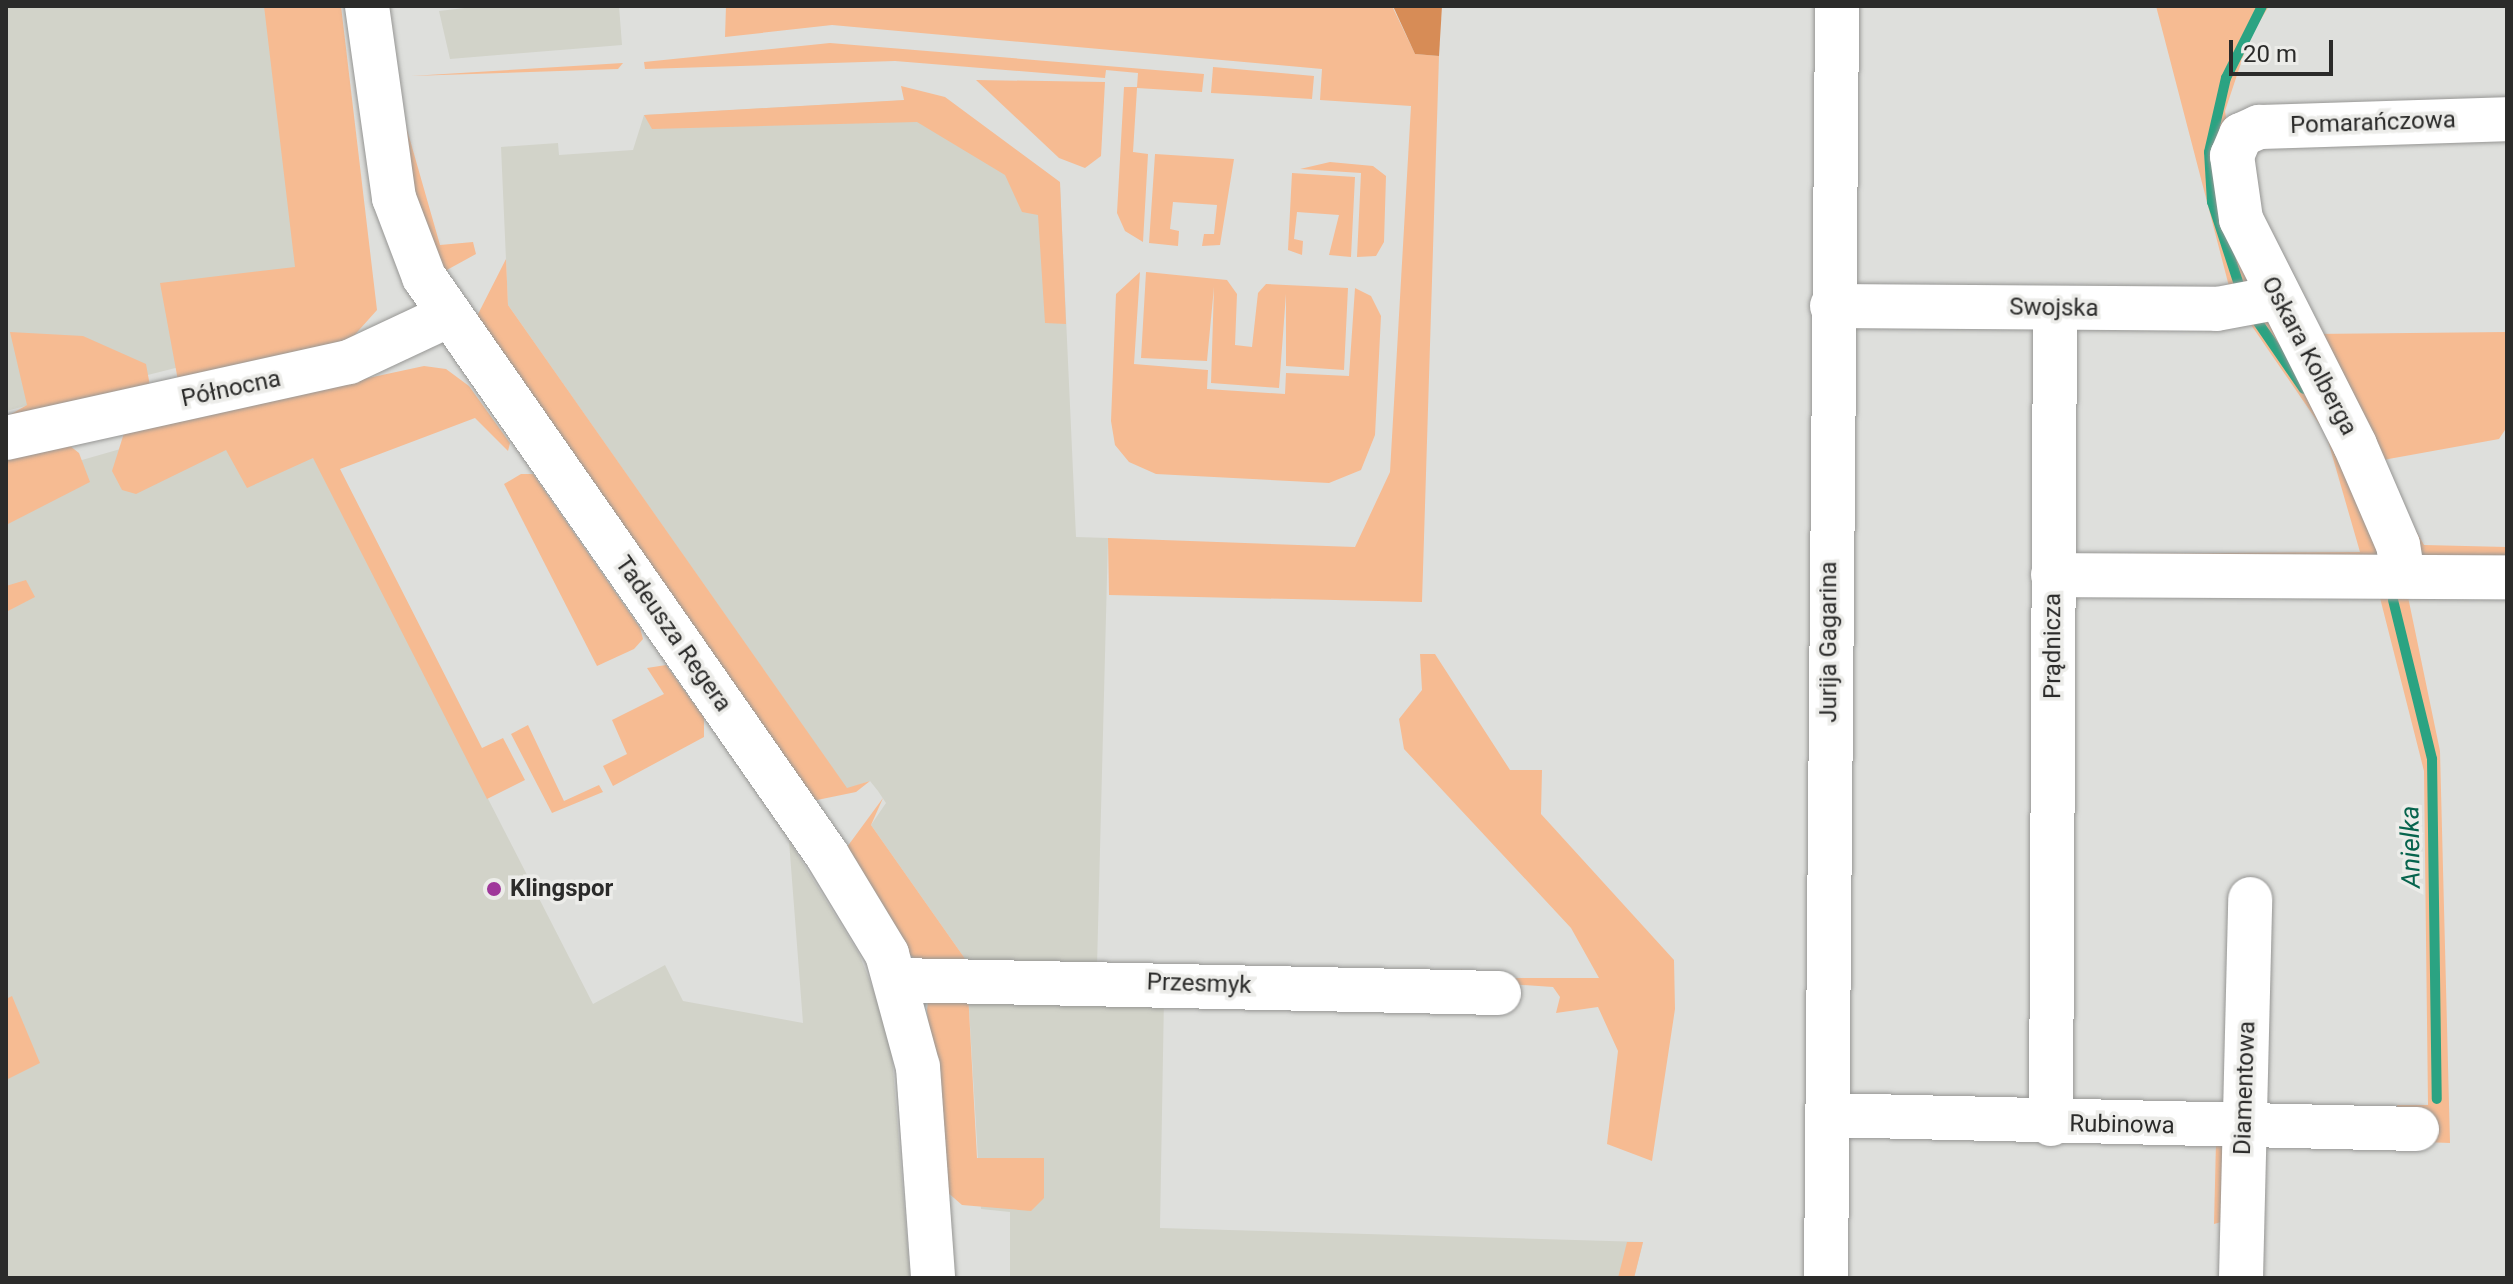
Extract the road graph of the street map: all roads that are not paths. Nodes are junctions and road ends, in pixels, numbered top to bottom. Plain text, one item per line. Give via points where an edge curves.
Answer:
1 (367, 6) edge
2 (1837, 6) edge
3 (2507, 119) edge
4 (2241, 135) joint
5 (2275, 298) junction
6 (1832, 306) junction
7 (2055, 308) junction
8 (447, 316) junction
9 (6, 438) edge
10 (2053, 575) junction
11 (2403, 576) junction
12 (2507, 577) edge
13 (2250, 899) dead end
14 (898, 980) junction
15 (1499, 993) dead end
16 (1827, 1115) junction
17 (2051, 1124) junction
18 (2243, 1126) junction
19 (2417, 1129) dead end
20 (933, 1278) edge
21 (1826, 1278) edge
22 (2241, 1278) edge

1 - 8 street, Tadeusza Regera via 394,198 411,251
2 - 6 street, Jurija Gagarina
3 - 4 street, Pomarańczowa via 2259,127
4 - 5 street, Oskara Kolberga via 2230,172
5 - 7 street, Swojska via 2217,309
5 - 11 street, Oskara Kolberga via 2355,445 2398,545
6 - 7 street, Swojska
6 - 16 street, Jurija Gagarina
7 - 10 street
8 - 9 street, Północna via 349,362
8 - 14 street, Tadeusza Regera via 827,855
10 - 11 street, Prądnicza
10 - 17 street, Prądnicza
11 - 12 street, Prądnicza
13 - 18 street, Diamentowa
14 - 15 street, Przesmyk
14 - 20 street, Tadeusza Regera via 918,1067
16 - 17 street, Rubinowa
16 - 21 street, Jurija Gagarina
17 - 18 street, Rubinowa
18 - 19 street, Rubinowa
18 - 22 street, Diamentowa

